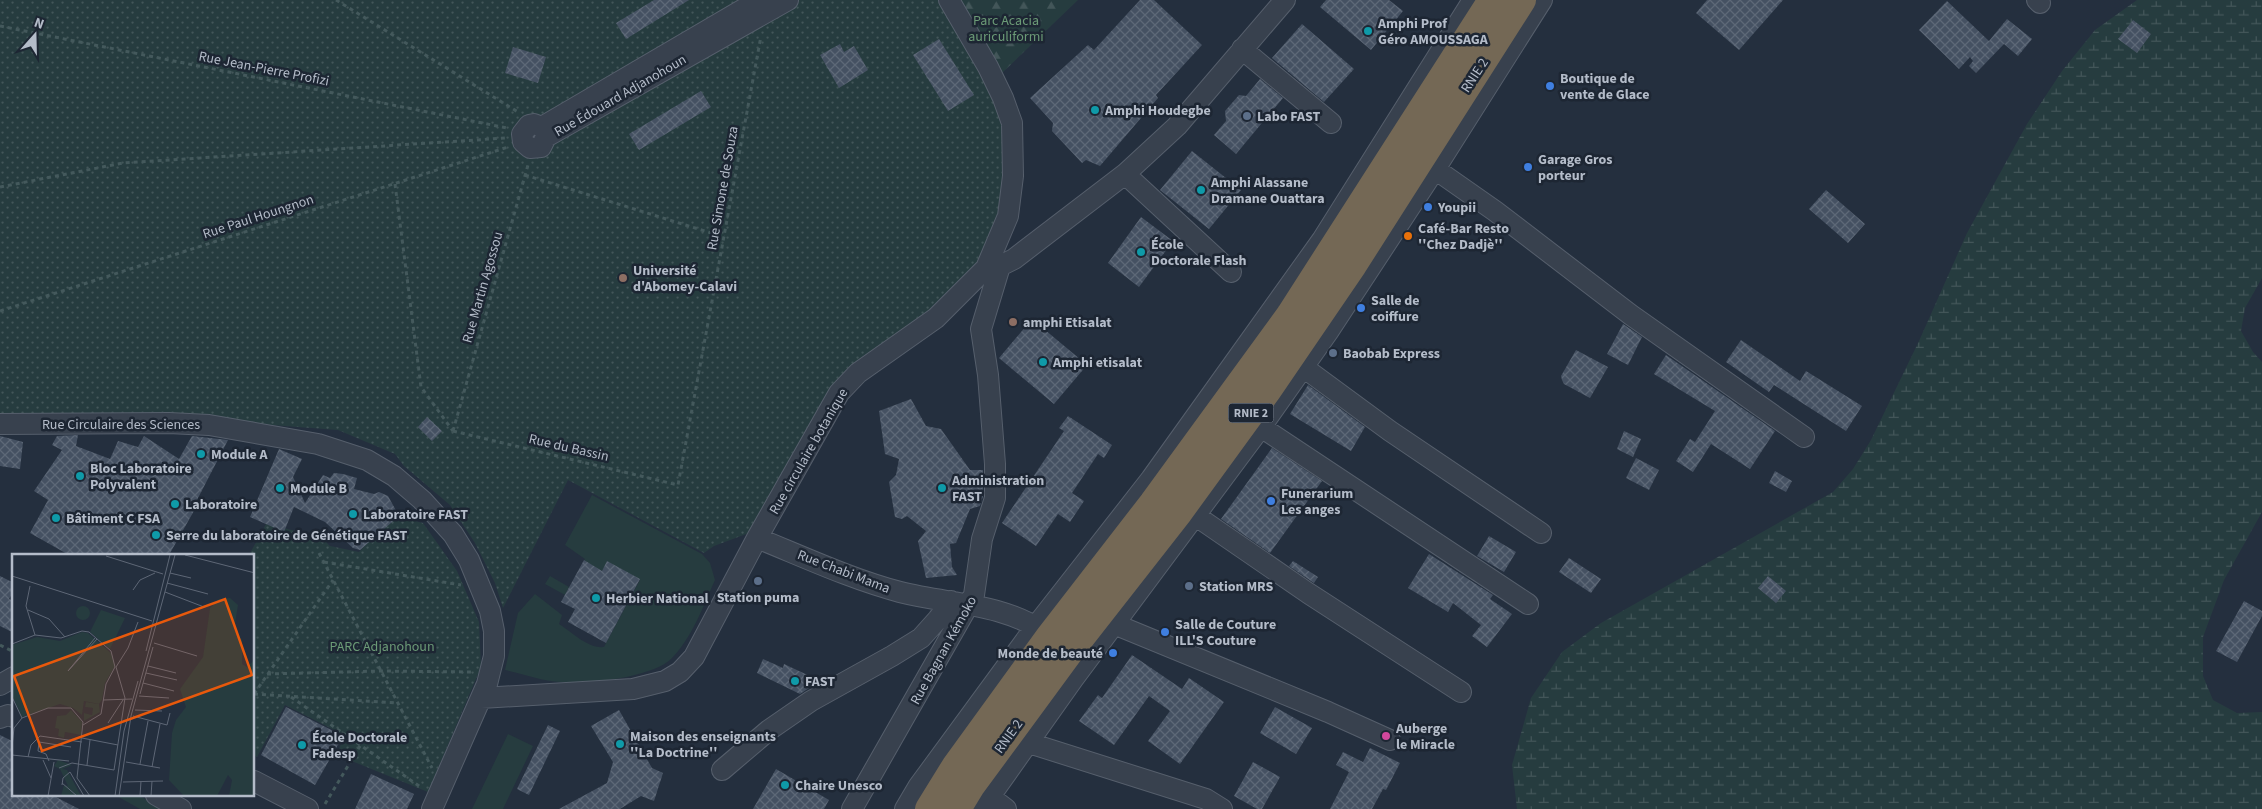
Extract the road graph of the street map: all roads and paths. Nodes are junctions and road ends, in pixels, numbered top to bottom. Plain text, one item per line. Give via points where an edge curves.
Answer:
1 (336, 0) edge
2 (788, 0) edge
3 (949, 0) edge
4 (1285, 0) edge
5 (1473, 0) edge
6 (1492, 0) edge
7 (1522, 0) edge
8 (1542, 0) edge
9 (763, 6) edge
10 (0, 26) edge
11 (1242, 50) junction
12 (1331, 123) dead end
13 (528, 137) junction
14 (1435, 169) junction
15 (1125, 174) junction
16 (525, 175) junction
17 (395, 184) junction
18 (0, 188) edge
19 (724, 237) junction
20 (993, 267) junction
21 (1231, 272) dead end
22 (0, 311) edge
23 (1303, 367) junction
24 (0, 424) edge
25 (1261, 427) junction
26 (453, 432) junction
27 (1804, 437) dead end
28 (678, 485) joint
29 (1196, 516) junction
30 (1541, 533) dead end
31 (757, 538) junction
32 (319, 553) dead end
33 (324, 562) junction
34 (333, 580) junction
35 (481, 588) junction
36 (960, 603) junction
37 (1528, 604) dead end
38 (1114, 624) junction
39 (1053, 637) junction
40 (0, 645) edge
41 (12, 651) edge
42 (381, 671) junction
43 (490, 673) junction
44 (267, 674) junction
45 (12, 678) edge
46 (0, 685) edge
47 (255, 692) edge
48 (1461, 692) dead end
49 (255, 694) edge
50 (291, 697) junction
51 (481, 698) junction
52 (397, 703) junction
53 (1390, 740) dead end
54 (1029, 742) junction
55 (360, 746) junction
56 (722, 770) dead end
57 (255, 782) edge
58 (158, 796) edge
59 (437, 798) edge
60 (985, 803) edge
61 (181, 809) edge
62 (308, 809) edge
63 (322, 809) edge
64 (852, 809) edge
65 (905, 809) edge
66 (929, 809) edge
67 (957, 809) edge
68 (1006, 809) edge
69 (1222, 809) edge

1 - 13 path
2 - 9 street, Rue Édouard Adjanohoun
3 - 20 street, Rue circulaire botanique via 988,67 1012,123 1013,176 1008,216
4 - 11 street
5 - 39 street via 1322,240 1152,479
6 - 39 highway, RNIE 2 / RNIE 2 via 1290,315
7 - 39 highway, RNIE 2 / RNIE 2 via 1353,265 1179,512
8 - 14 street
9 - 13 street, Rue Édouard Adjanohoun via 546,137 541,147
9 - 19 path, Rue Simone de Souza
10 - 13 path, Rue Jean-Pierre Profizi
11 - 12 street
11 - 15 street via 1177,126
13 - 16 path, Rue Martin Agossou
13 - 17 path, Rue Paul Houngnon
13 - 18 path via 123,163
14 - 23 street
14 - 27 street via 1631,315
15 - 20 street via 1014,259
15 - 21 street
16 - 19 path
16 - 26 path, Rue Martin Agossou
17 - 22 path, Rue Paul Houngnon
17 - 26 path via 421,387
19 - 28 path, Rue Simone de Souza
20 - 31 street, Rue circulaire botanique via 936,318 858,373 838,393
20 - 36 street, Rue Bagnan Kémoko via 981,329 988,375 995,498 982,539 974,595
23 - 25 street
23 - 30 street via 1390,431
24 - 35 street, Rue Circulaire des Sciences via 208,424 318,444 367,460 394,476 422,500 453,534
25 - 29 street
25 - 37 street
26 - 28 path, Rue du Bassin
29 - 38 street
29 - 48 street
31 - 36 street, Rue Chabi Mama via 864,581
31 - 51 street, Rue circulaire botanique via 694,657 680,672 665,681 633,689
32 - 33 path
33 - 34 path
33 - 35 path
34 - 42 path
34 - 44 path
35 - 43 street, Rue Circulaire des Sciences via 494,631
36 - 39 street, Rue Chabi Mama via 1014,615
36 - 56 street via 938,619 921,638 811,701 769,730
36 - 64 street, Rue Bagnan Kémoko
38 - 53 street
38 - 54 street
39 - 65 street via 918,787
39 - 66 highway, RNIE 2 / RNIE 2 via 955,767
39 - 67 highway, RNIE 2 / RNIE 2
40 - 41 path
42 - 43 path
42 - 44 path
42 - 52 path
43 - 51 street, Rue Circulaire des Sciences
44 - 47 path
45 - 46 street
49 - 50 path
50 - 52 path
50 - 55 path
51 - 59 street, Rue Circulaire des Sciences
52 - 59 path
54 - 60 street
54 - 69 street via 1206,799
55 - 59 path
55 - 63 path
57 - 62 street
58 - 61 street
60 - 68 street

